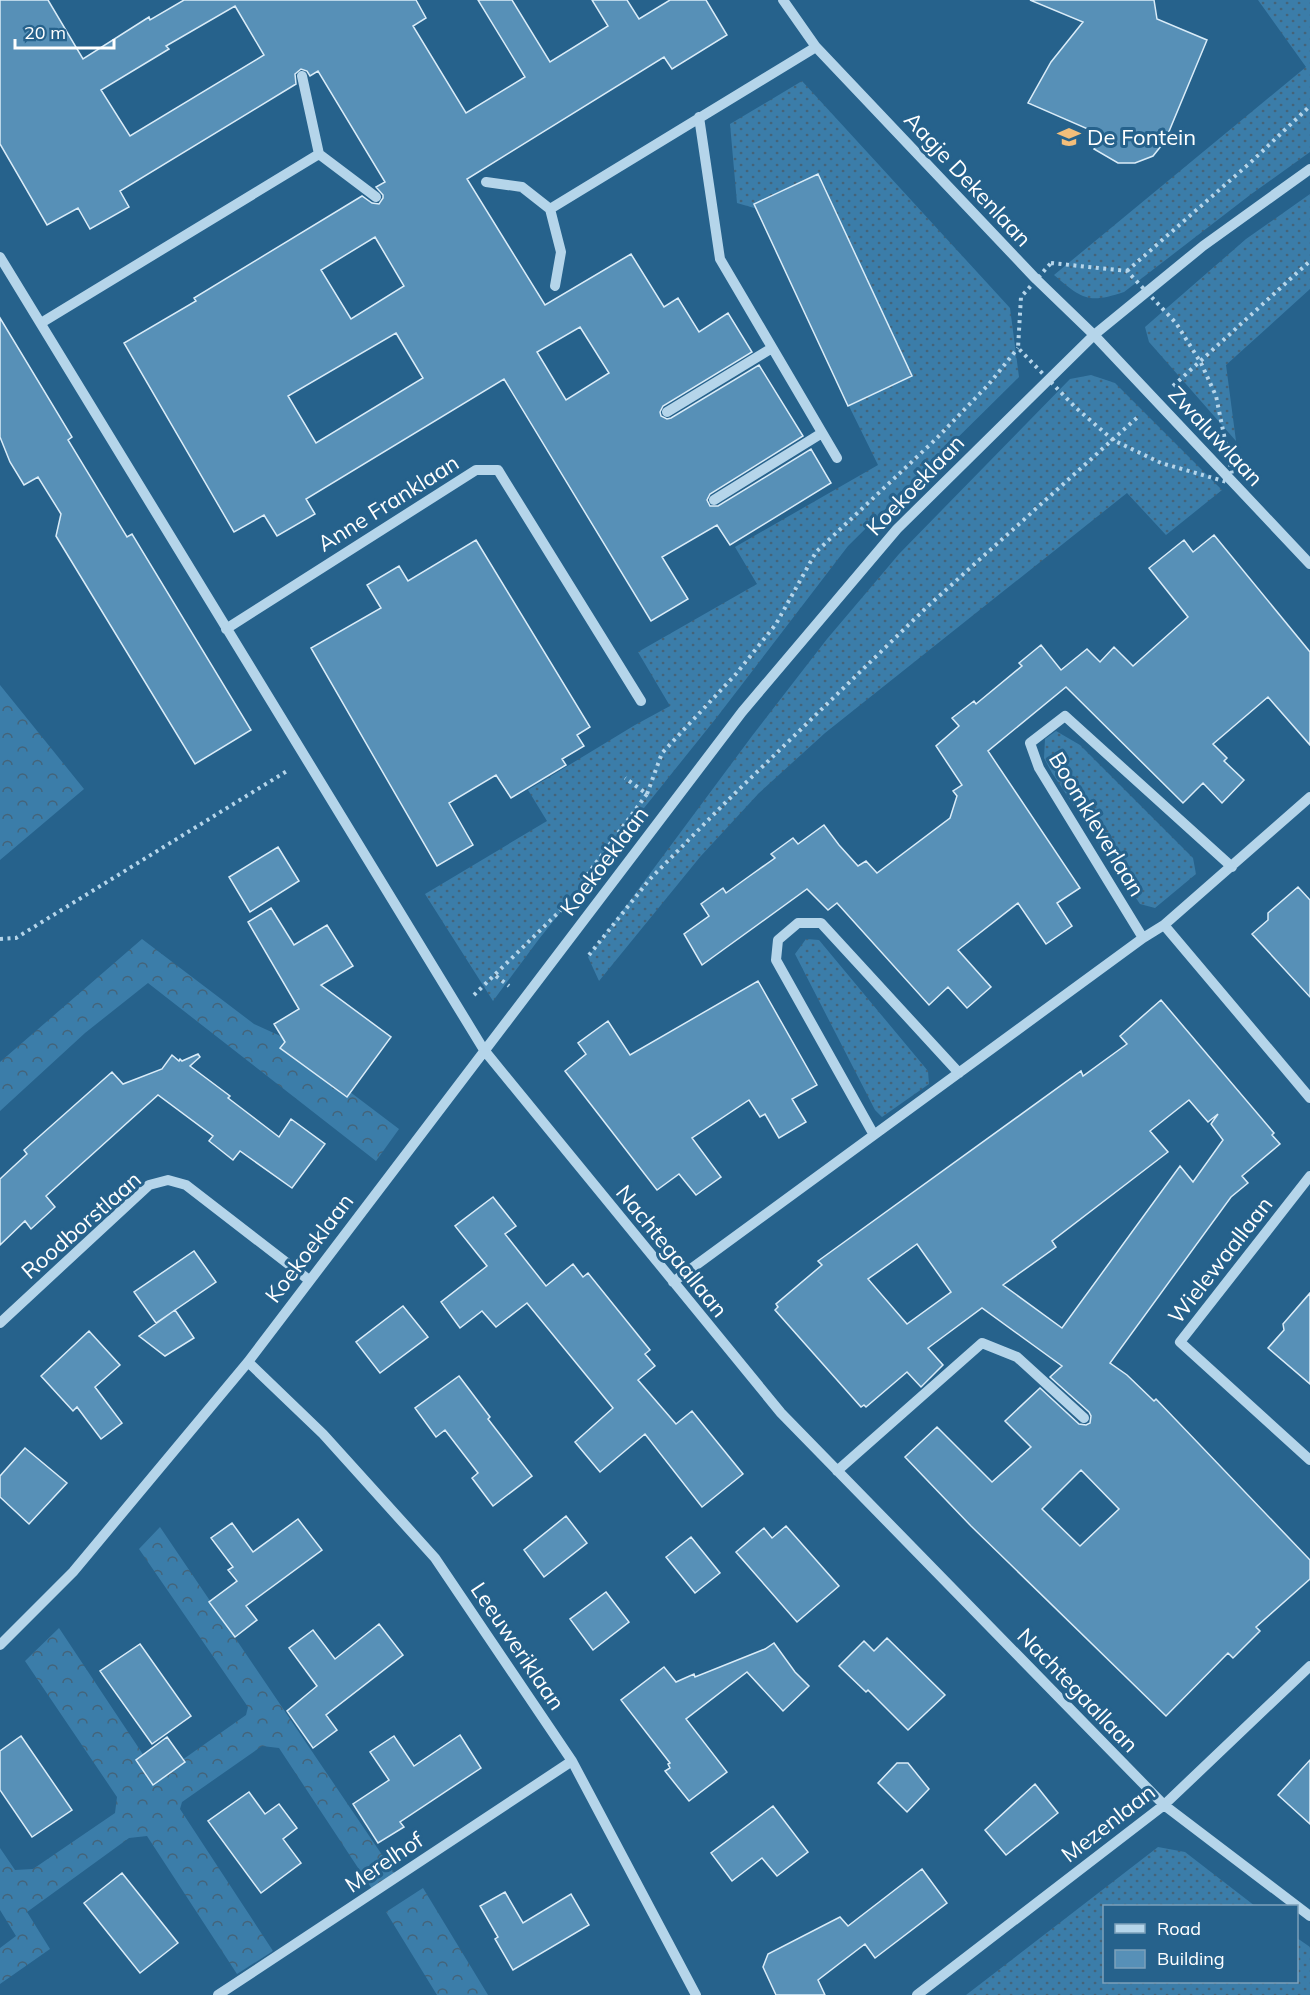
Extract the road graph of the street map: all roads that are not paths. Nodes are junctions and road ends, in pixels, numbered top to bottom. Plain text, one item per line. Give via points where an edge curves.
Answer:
1 (783, 0) edge
2 (816, 47) junction
3 (302, 76) dead end
4 (699, 117) junction
5 (320, 154) junction
6 (1310, 169) edge
7 (486, 182) dead end
8 (376, 197) dead end
9 (550, 209) junction
10 (0, 257) edge
11 (555, 286) dead end
12 (41, 323) junction
13 (1094, 334) junction
14 (772, 348) junction
15 (667, 412) dead end
16 (822, 433) junction
17 (837, 458) dead end
18 (714, 500) dead end
19 (1310, 564) edge
20 (226, 629) junction
21 (641, 701) dead end
22 (1310, 797) edge
23 (1232, 867) junction
24 (1164, 926) junction
25 (1143, 938) junction
26 (484, 1050) junction
27 (959, 1073) junction
28 (1310, 1098) edge
29 (874, 1136) junction
30 (1310, 1176) edge
31 (309, 1280) junction
32 (673, 1282) junction
33 (0, 1323) edge
34 (248, 1362) junction
35 (1084, 1418) dead end
36 (1310, 1460) edge
37 (837, 1471) junction
38 (0, 1645) edge
39 (1310, 1666) edge
40 (572, 1761) junction
41 (1164, 1805) junction
42 (1296, 1905) edge
43 (1298, 1907) edge
44 (1310, 1916) edge
45 (218, 1995) edge
46 (696, 1995) edge
47 (917, 1995) edge

1 - 2 street, Aagje Dekenlaan
2 - 4 street
2 - 13 street, Aagje Dekenlaan via 1036,279
3 - 5 street
4 - 9 street
4 - 14 street via 720,260
5 - 8 street
5 - 12 street
6 - 13 street, Koekoeklaan via 1203,246
7 - 9 street via 522,187
9 - 11 street via 561,252
10 - 12 street
12 - 20 street
13 - 19 street, Zwaluwlaan
13 - 26 street, Koekoeklaan via 897,529 742,712
14 - 15 street
14 - 16 street
16 - 17 street
16 - 18 street
20 - 21 street, Anne Franklaan via 476,470 498,470
20 - 26 street
22 - 23 street
23 - 24 street
23 - 25 street, Boomkleverlaan via 1065,716 1030,744 1039,768
24 - 25 street
24 - 28 street
25 - 27 street
26 - 31 street, Koekoeklaan
26 - 32 street, Nachtegaallaan
27 - 29 street
27 - 29 street via 821,922 798,923 778,940 776,960
29 - 32 street
30 - 36 street, Wielewaallaan via 1180,1342
31 - 33 street, Roodborstlaan via 186,1185 168,1180 149,1185
31 - 34 street, Koekoeklaan
32 - 37 street, Nachtegaallaan via 781,1413
34 - 38 street, Koekoeklaan via 73,1572
34 - 40 street, Leeuweriklaan via 323,1434 435,1558
35 - 37 street via 1017,1357 982,1343
37 - 41 street, Nachtegaallaan
39 - 41 street, Mezenlaan
40 - 45 street, Merelhof
40 - 46 street, Leeuweriklaan
41 - 42 street, Nachtegaallaan
41 - 47 street, Mezenlaan
43 - 44 street, Nachtegaallaan

